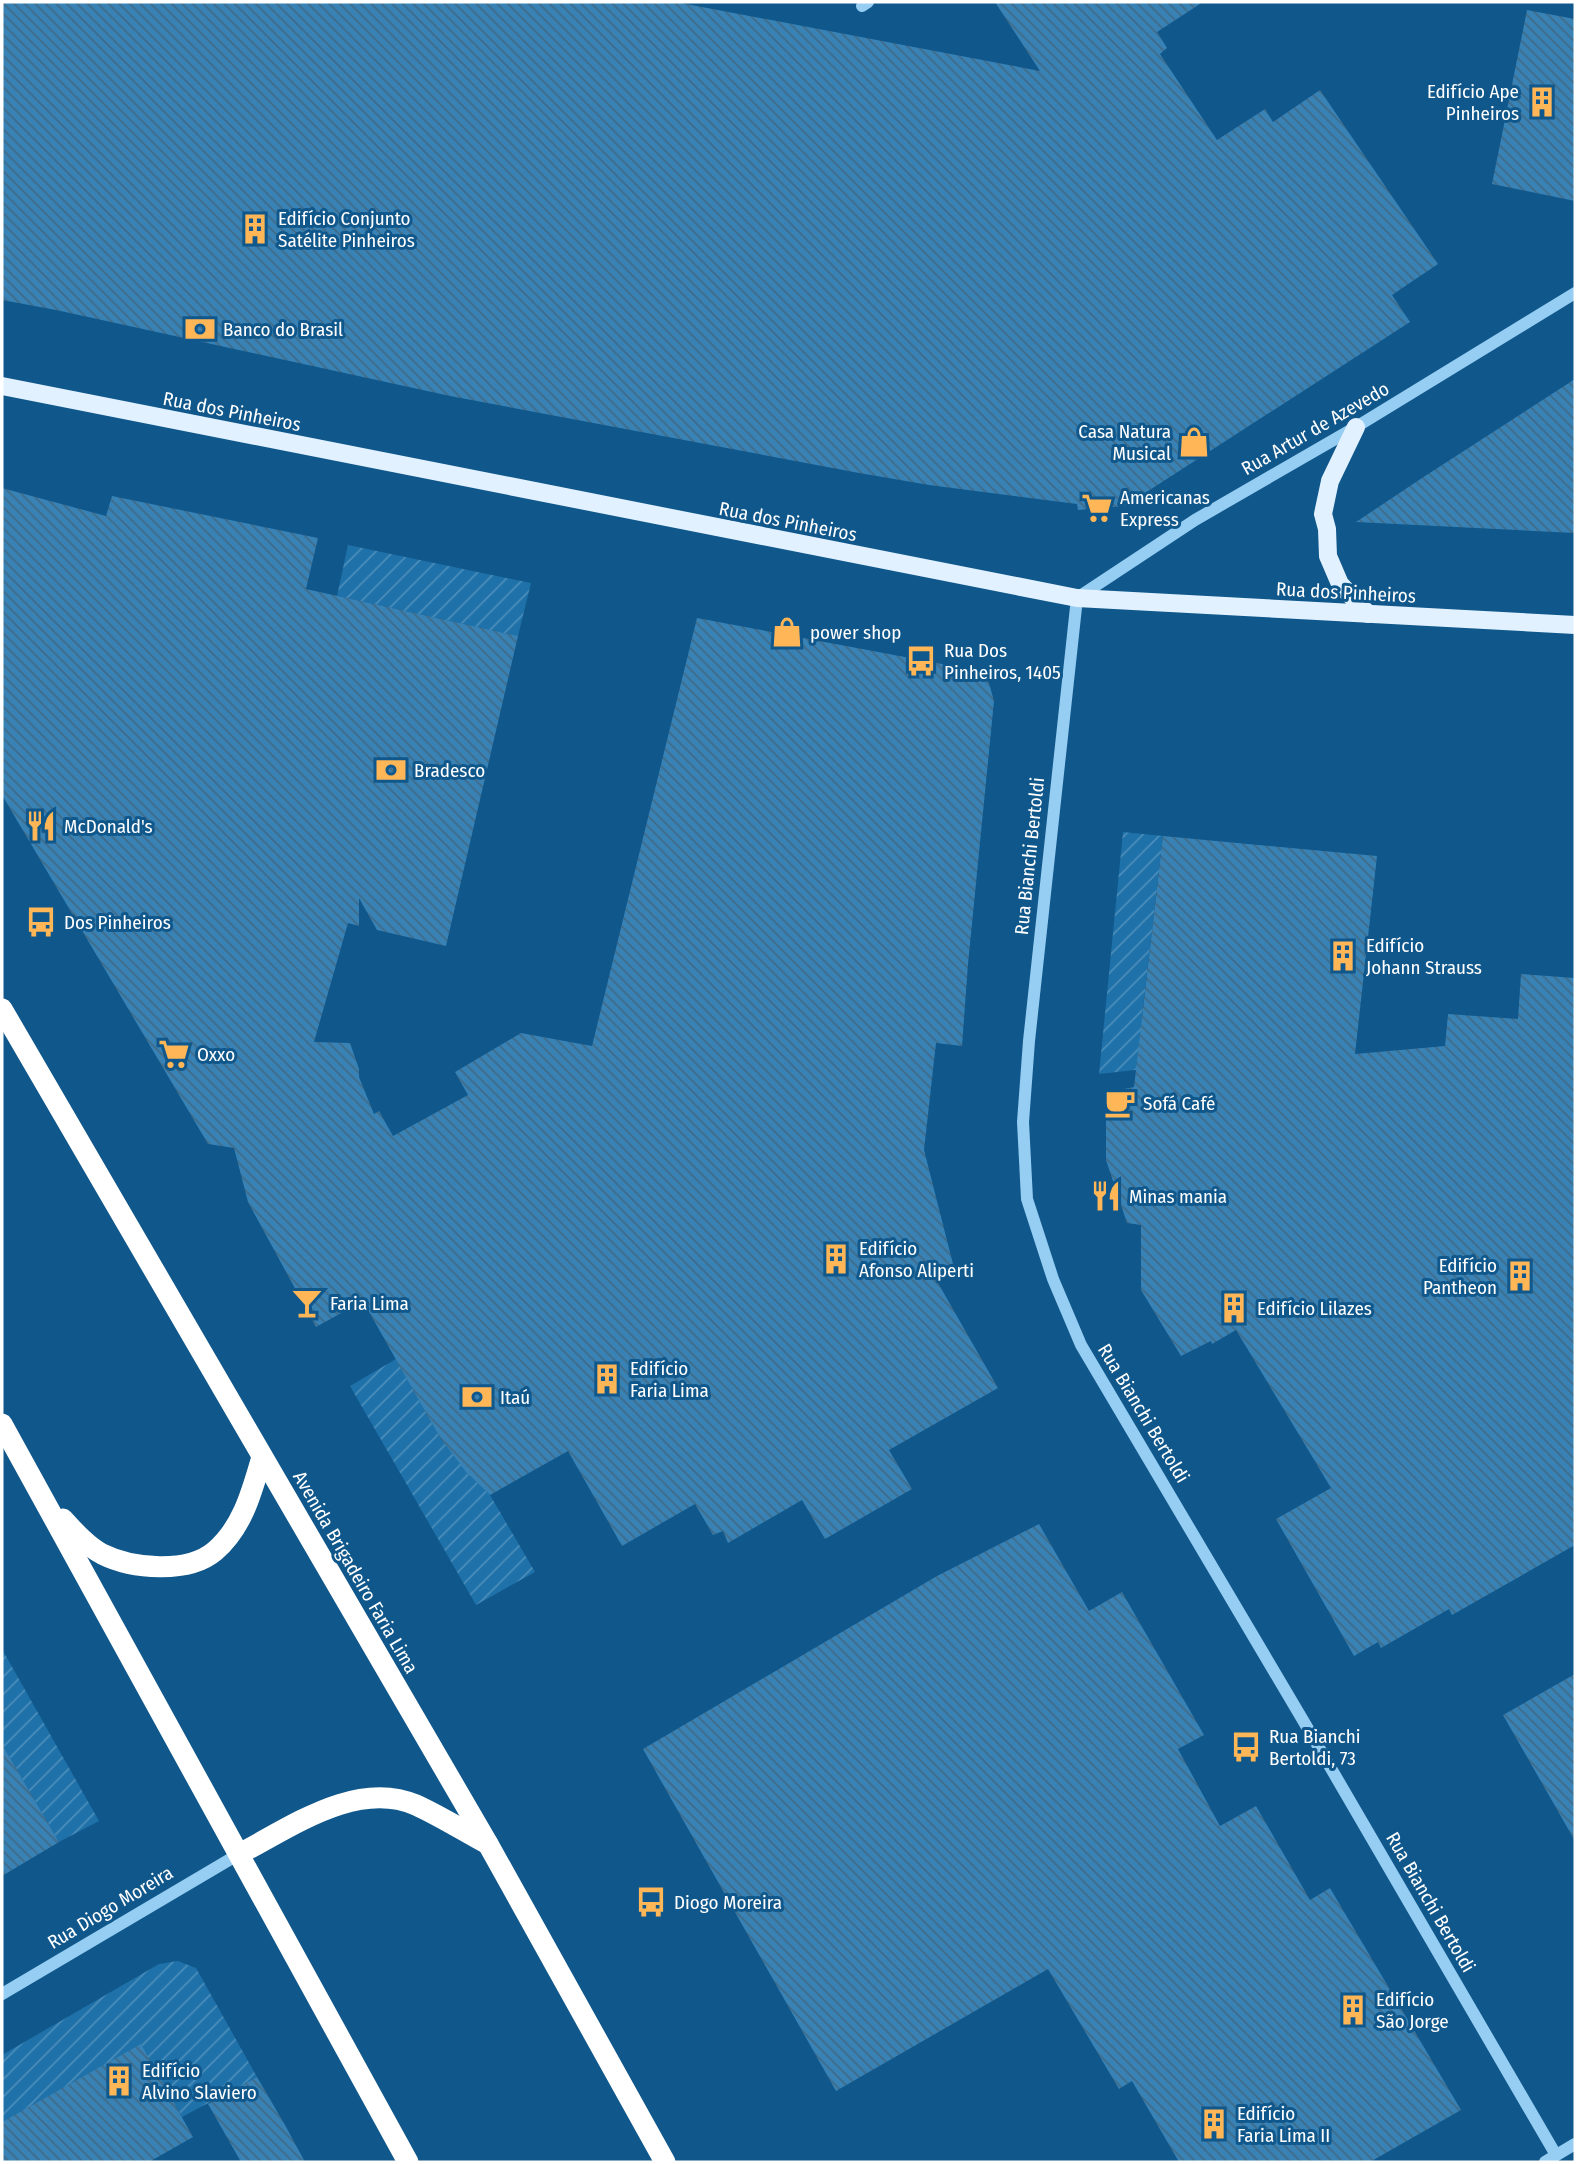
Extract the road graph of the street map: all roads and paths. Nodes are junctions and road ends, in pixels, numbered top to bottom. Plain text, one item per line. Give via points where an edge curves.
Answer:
1 (1575, 293) edge
2 (2, 386) edge
3 (1356, 427) junction
4 (1077, 598) junction
5 (1368, 614) junction
6 (1575, 625) edge
7 (2, 1009) edge
8 (2, 1424) edge
9 (262, 1457) junction
10 (42, 1496) junction
11 (488, 1844) junction
12 (239, 1854) junction
13 (2, 1994) edge
14 (1575, 2144) edge
15 (1550, 2159) edge
16 (408, 2162) edge
17 (665, 2162) edge

1 - 3 street, Rua Artur de Azevedo
2 - 4 main road, Rua dos Pinheiros
3 - 4 street, Rua Artur de Azevedo via 1195,520
3 - 5 main road via 1330,481 1323,514 1328,556 1340,584
4 - 5 main road, Rua dos Pinheiros
4 - 15 street, Rua Bianchi Bertoldi via 1028,1041 1023,1122 1027,1199 1081,1345 1304,1721
5 - 6 main road, Rua dos Pinheiros
7 - 9 highway, Avenida Brigadeiro Faria Lima
8 - 10 highway
9 - 10 highway via 248,1504 224,1542 213,1553 173,1567 124,1563 101,1553
9 - 11 highway, Avenida Brigadeiro Faria Lima
10 - 12 highway
11 - 12 highway via 413,1804 376,1797 334,1804
11 - 17 highway, Avenida Brigadeiro Faria Lima
12 - 13 street, Rua Diogo Moreira
12 - 16 highway
14 - 15 street

